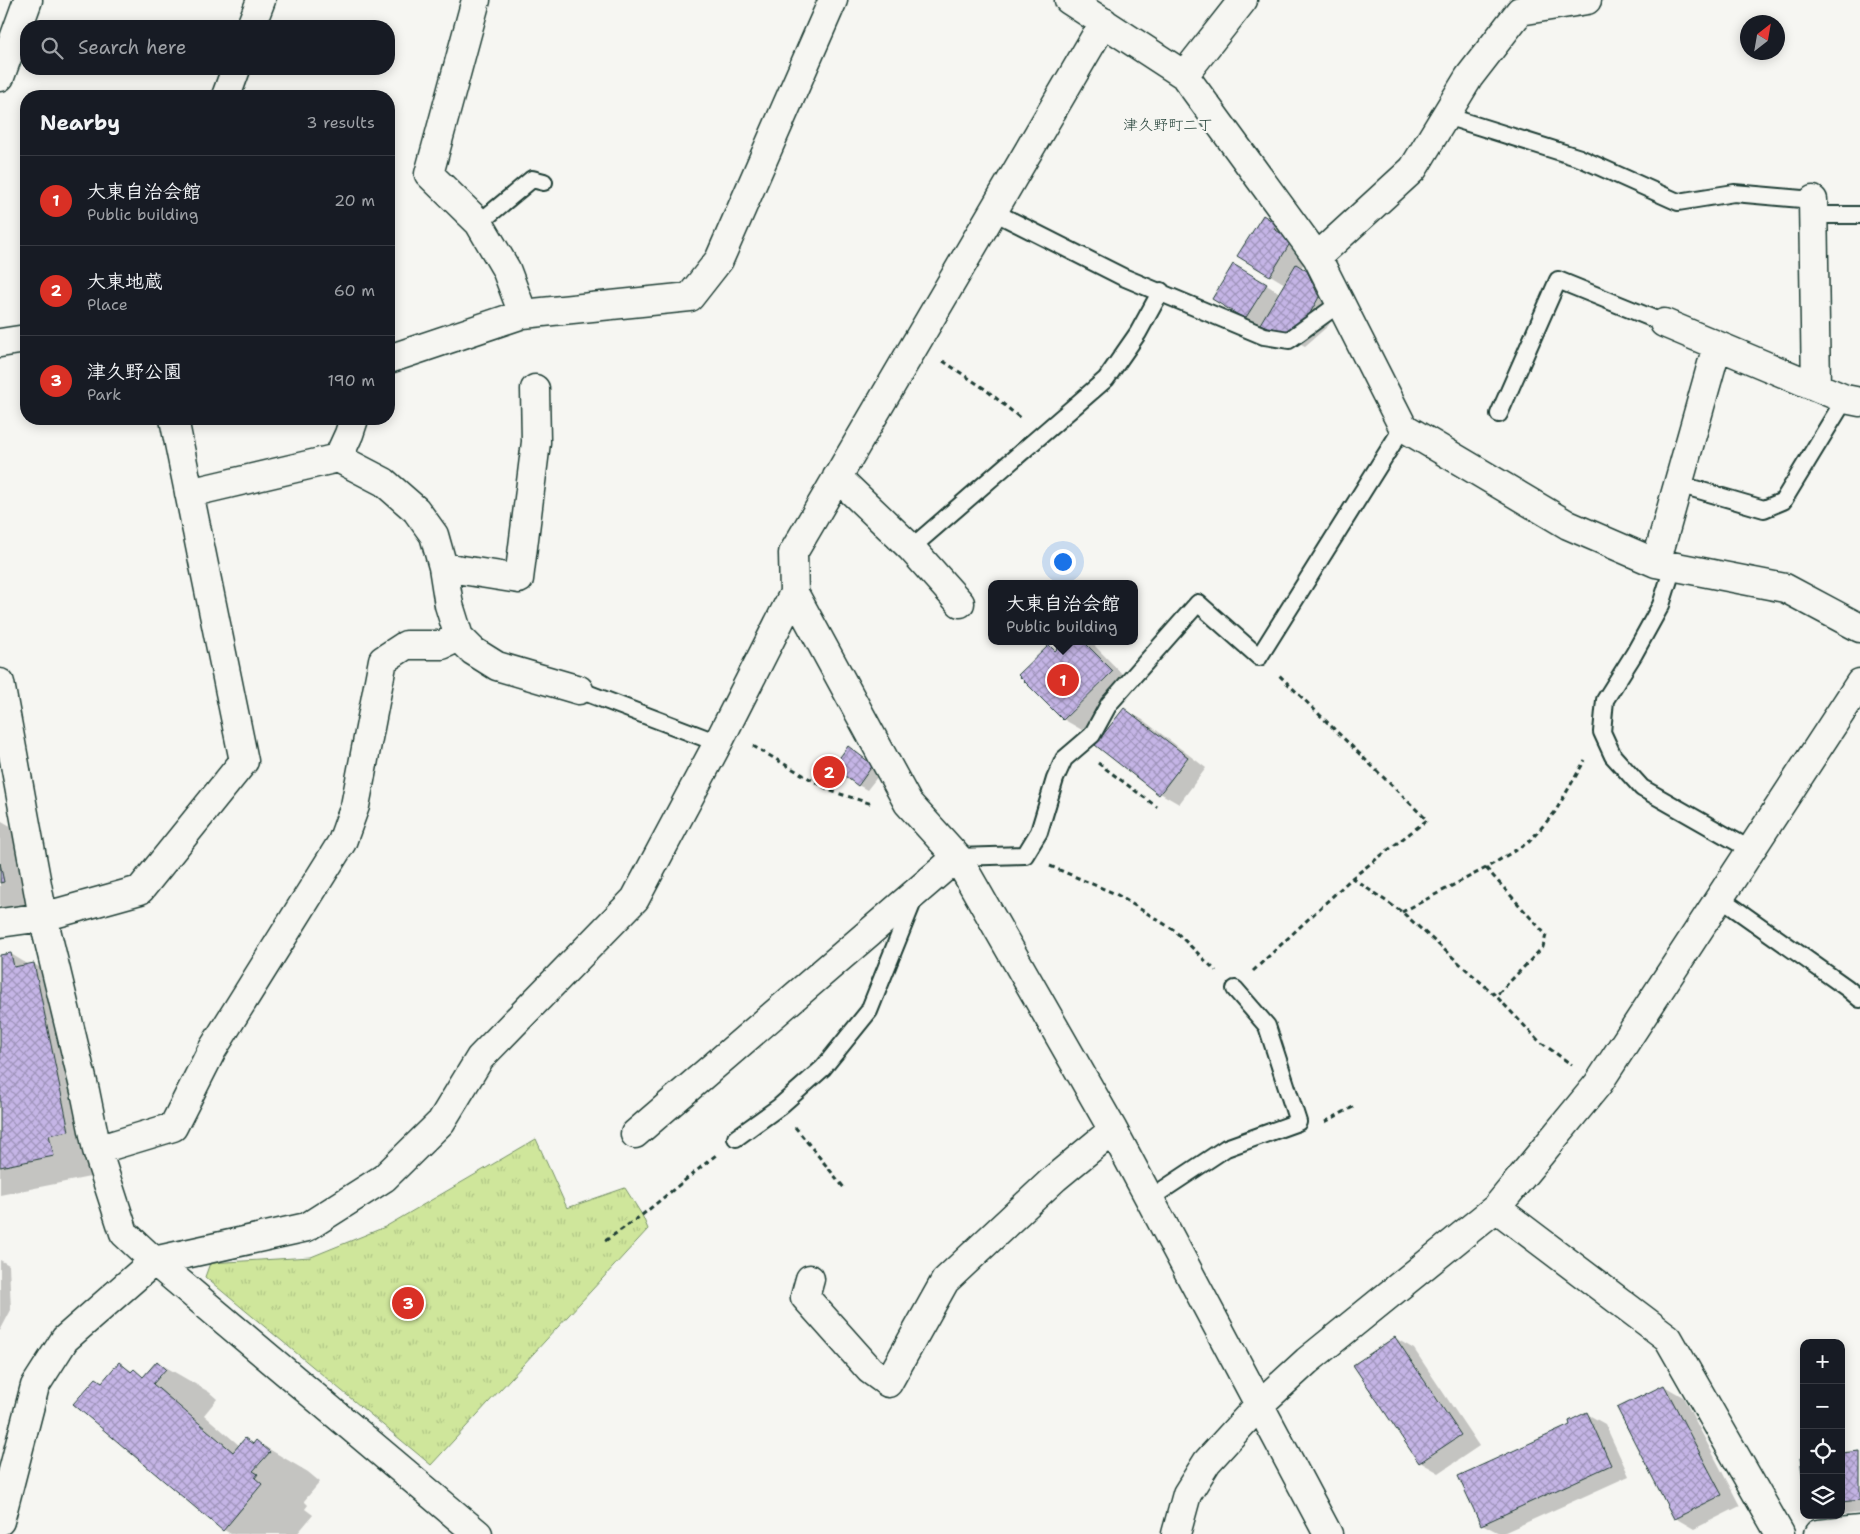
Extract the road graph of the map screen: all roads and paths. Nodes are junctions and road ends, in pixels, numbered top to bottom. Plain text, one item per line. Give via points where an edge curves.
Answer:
1 (28, 0) edge
2 (261, 0) edge
3 (476, 0) edge
4 (833, 0) edge
5 (1069, 0) edge
6 (1243, 0) edge
7 (1586, 0) edge
8 (21, 20) edge
9 (253, 20) edge
10 (20, 22) edge
11 (1104, 22) junction
12 (234, 75) edge
13 (1184, 75) junction
14 (0, 77) edge
15 (228, 90) edge
16 (1446, 116) junction
17 (544, 182) dead end
18 (1813, 208) junction
19 (992, 211) junction
20 (1860, 215) edge
21 (478, 223) junction
22 (1317, 257) junction
23 (1161, 291) junction
24 (1340, 303) junction
25 (523, 314) junction
26 (1664, 323) joint
27 (20, 340) edge
28 (915, 342) junction
29 (0, 343) edge
30 (1717, 346) junction
31 (395, 357) edge
32 (1816, 387) junction
33 (534, 389) dead end
34 (1852, 400) edge
35 (1499, 414) dead end
36 (175, 425) edge
37 (352, 425) edge
38 (1403, 427) junction
39 (1041, 436) junction
40 (338, 458) junction
41 (837, 478) junction
42 (1678, 484) junction
43 (189, 493) junction
44 (911, 548) junction
45 (1664, 565) junction
46 (443, 567) junction
47 (794, 593) junction
48 (960, 603) dead end
49 (1860, 628) edge
50 (459, 637) junction
51 (1260, 656) junction
52 (1860, 683) edge
53 (0, 684) edge
54 (578, 690) joint
55 (1602, 732) junction
56 (721, 737) junction
57 (1077, 748) junction
58 (908, 803) junction
59 (1157, 807) dead end
60 (1751, 850) junction
61 (1025, 855) junction
62 (957, 857) junction
63 (1486, 868) junction
64 (1352, 878) junction
65 (917, 892) junction
66 (1720, 898) junction
67 (1402, 912) junction
68 (43, 917) junction
69 (0, 923) edge
70 (1234, 989) junction
71 (1496, 996) junction
72 (1860, 999) edge
73 (1598, 1084) junction
74 (1355, 1106) dead end
75 (779, 1107) junction
76 (1298, 1122) junction
77 (1113, 1130) junction
78 (635, 1134) dead end
79 (736, 1138) joint
80 (97, 1150) junction
81 (845, 1189) dead end
82 (1149, 1199) junction
83 (1496, 1208) junction
84 (605, 1241) dead end
85 (154, 1261) junction
86 (810, 1279) dead end
87 (1260, 1405) junction
88 (0, 1521) edge
89 (1860, 1530) edge
90 (478, 1534) edge
91 (1176, 1534) edge
92 (1328, 1534) edge
93 (1780, 1534) edge
94 (1818, 1534) edge

1 - 8 street
2 - 9 street
3 - 21 street via 429,174
4 - 25 street via 719,260 690,297
5 - 11 street
6 - 13 street
7 - 16 street via 1520,11 1469,77
10 - 14 street
11 - 13 street
11 - 19 street
12 - 15 street
13 - 22 street
16 - 18 lane via 1580,158 1678,202 1734,193
16 - 22 street via 1413,169
17 - 21 lane via 532,179
18 - 20 lane
18 - 32 street
19 - 23 lane via 1123,277
19 - 28 street
21 - 25 street via 506,269
22 - 24 street
23 - 24 lane via 1264,336 1289,340
23 - 39 lane via 1138,333 1106,379
24 - 38 street
25 - 31 street
26 - 30 street
26 - 35 lane via 1558,280
27 - 29 street
28 - 39 path via 985,389
28 - 41 street
30 - 32 street
30 - 42 street
32 - 34 street
33 - 46 street via 536,442 519,579
34 - 42 lane via 1783,501 1764,509
36 - 43 street
37 - 40 street
38 - 45 street via 1568,525
38 - 51 lane
39 - 44 lane
40 - 43 street
40 - 46 street via 384,482 416,510 434,535
41 - 44 street
41 - 47 street via 793,553
42 - 45 street
43 - 68 street via 244,762 140,890
44 - 48 street
45 - 49 street via 1785,588
45 - 55 lane via 1661,605 1605,700
46 - 50 street via 449,605
47 - 56 street
47 - 58 street
50 - 54 street via 496,666
50 - 80 street via 442,645 406,644 384,660 355,806 342,842 212,1050 173,1127
51 - 57 lane via 1198,603 1109,704 1092,735
51 - 64 path via 1427,820
52 - 60 street
53 - 68 street
54 - 56 lane
55 - 60 lane via 1613,756 1642,788
55 - 63 path via 1555,812 1529,842
56 - 58 path via 770,754 830,791 870,805
56 - 85 street via 635,899 480,1058 441,1122 384,1178 308,1228
57 - 59 path
57 - 61 lane via 1064,759 1039,832
58 - 62 street
60 - 66 street
61 - 62 lane
61 - 70 path via 1116,894 1174,930
62 - 65 street
62 - 77 street
63 - 67 path
63 - 71 path via 1546,935 1543,947
64 - 67 path
64 - 70 path
65 - 75 lane via 869,1011 823,1068
65 - 78 street
66 - 72 lane
66 - 73 street
67 - 71 path
68 - 69 street
68 - 80 street via 86,1091
70 - 76 lane via 1267,1026
71 - 73 path via 1539,1041
73 - 83 street
74 - 76 path via 1317,1127
75 - 79 lane
75 - 81 path
76 - 82 lane via 1226,1148
77 - 82 street
77 - 86 street via 1055,1178 945,1281 888,1383 870,1370 805,1297
79 - 84 path
80 - 85 street via 124,1233
82 - 87 street
83 - 87 street via 1307,1361
83 - 93 street via 1668,1338
85 - 88 street via 65,1339 35,1386
85 - 90 street
87 - 91 street via 1207,1462 1187,1494
87 - 92 street
89 - 94 street

